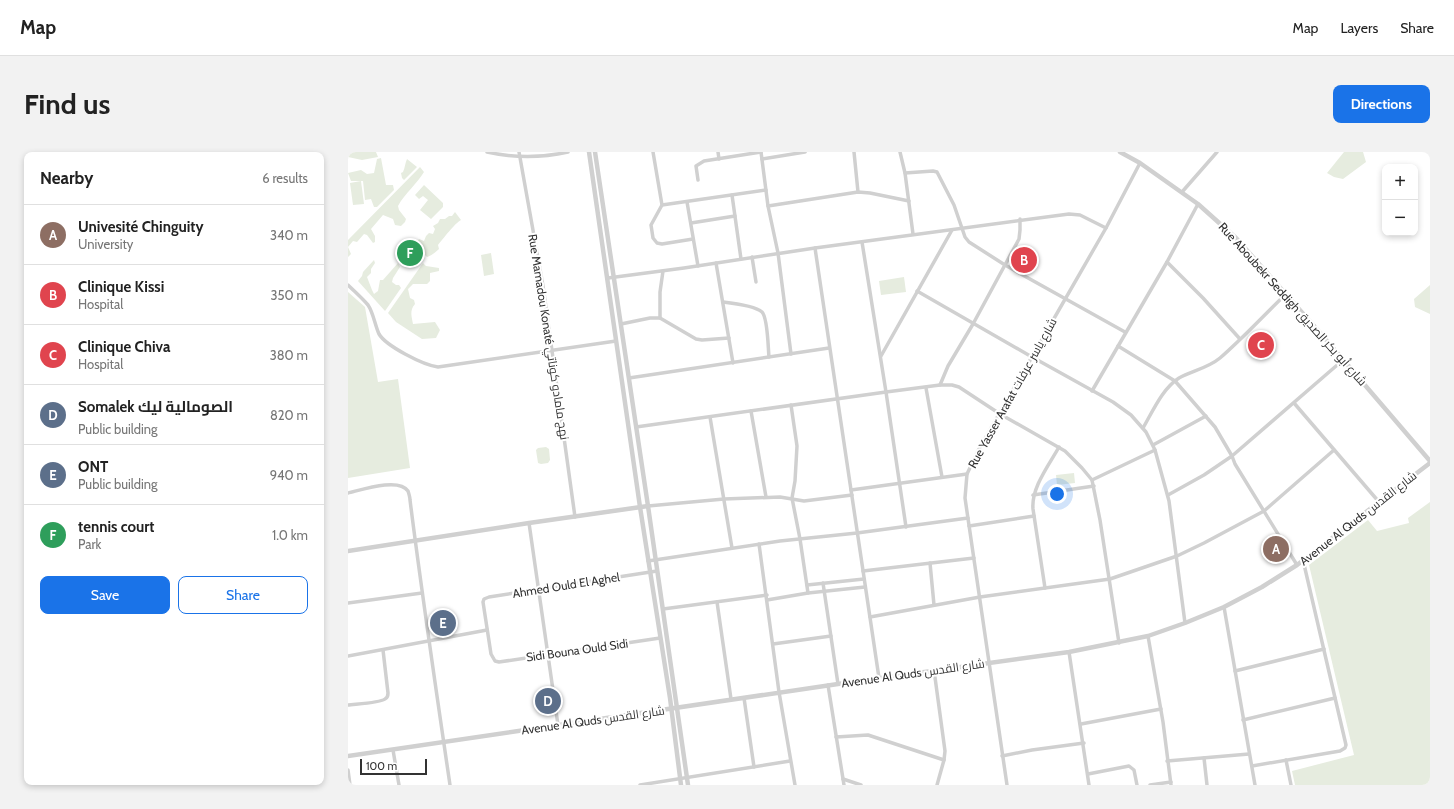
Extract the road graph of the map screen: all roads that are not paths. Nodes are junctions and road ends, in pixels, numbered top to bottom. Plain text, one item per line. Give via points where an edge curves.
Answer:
1 (487, 152) edge
2 (519, 152) edge
3 (568, 152) edge
4 (590, 152) edge
5 (596, 152) edge
6 (653, 152) edge
7 (718, 152) edge
8 (761, 152) edge
9 (805, 152) edge
10 (854, 152) edge
11 (900, 152) edge
12 (1120, 152) edge
13 (1217, 152) edge
14 (520, 157) junction
15 (720, 159) junction
16 (762, 159) junction
17 (1140, 163) junction
18 (905, 172) junction
19 (698, 180) dead end
20 (766, 190) junction
21 (858, 192) junction
22 (1182, 192) junction
23 (732, 195) junction
24 (909, 201) junction
25 (687, 202) junction
26 (1198, 204) junction
27 (662, 205) junction
28 (768, 206) junction
29 (735, 216) junction
30 (1020, 219) junction
31 (690, 223) junction
32 (962, 228) junction
33 (1106, 228) junction
34 (952, 230) junction
35 (913, 234) junction
36 (693, 239) junction
37 (862, 242) junction
38 (815, 248) junction
39 (778, 253) junction
40 (752, 257) junction
41 (741, 259) junction
42 (1167, 262) junction
43 (716, 263) junction
44 (1005, 265) junction
45 (698, 266) junction
46 (663, 271) junction
47 (614, 277) junction
48 (608, 278) junction
49 (756, 282) dead end
50 (348, 285) edge
51 (917, 292) junction
52 (1286, 294) junction
53 (1065, 299) junction
54 (723, 302) junction
55 (660, 318) junction
56 (621, 324) junction
57 (973, 324) junction
58 (1125, 332) junction
59 (729, 338) junction
60 (1240, 339) junction
61 (616, 341) junction
62 (1118, 346) junction
63 (830, 348) junction
64 (553, 351) junction
65 (791, 354) junction
66 (880, 356) junction
67 (769, 357) junction
68 (1032, 357) junction
69 (1343, 360) junction
70 (733, 363) junction
71 (629, 378) junction
72 (1175, 381) junction
73 (940, 386) junction
74 (926, 388) junction
75 (1092, 391) junction
76 (886, 392) junction
77 (838, 398) junction
78 (1294, 403) junction
79 (791, 405) junction
80 (751, 411) junction
81 (1000, 414) junction
82 (1206, 416) junction
83 (710, 417) junction
84 (636, 427) junction
85 (1143, 428) junction
86 (1153, 445) junction
87 (1059, 447) junction
88 (1155, 450) junction
89 (1334, 450) junction
90 (1232, 456) junction
91 (1430, 462) edge
92 (967, 474) junction
93 (942, 477) junction
94 (1092, 480) junction
95 (899, 482) junction
96 (1094, 486) junction
97 (851, 490) junction
98 (348, 493) edge
99 (852, 495) junction
100 (1033, 495) junction
101 (1168, 495) junction
102 (766, 497) junction
103 (792, 498) junction
104 (724, 499) junction
105 (1379, 502) junction
106 (648, 506) junction
107 (640, 507) junction
108 (1264, 511) junction
109 (1034, 516) junction
110 (575, 517) junction
111 (968, 518) junction
112 (529, 523) junction
113 (969, 526) junction
114 (906, 527) junction
115 (857, 533) junction
116 (800, 539) junction
117 (415, 541) junction
118 (759, 544) junction
119 (732, 548) junction
120 (348, 551) edge
121 (1177, 556) junction
122 (974, 558) junction
123 (655, 560) junction
124 (1304, 560) junction
125 (648, 561) junction
126 (930, 563) junction
127 (1297, 565) junction
128 (657, 571) junction
129 (863, 571) junction
130 (650, 572) junction
131 (864, 579) junction
132 (1110, 579) junction
133 (823, 583) junction
134 (806, 585) junction
135 (865, 587) junction
136 (1045, 588) junction
137 (539, 589) junction
138 (824, 592) junction
139 (422, 593) junction
140 (808, 593) junction
141 (767, 595) junction
142 (980, 597) junction
143 (767, 600) junction
144 (717, 602) junction
145 (348, 603) edge
146 (934, 605) junction
147 (1224, 607) junction
148 (663, 609) junction
149 (870, 617) junction
150 (1185, 623) junction
151 (487, 630) junction
152 (831, 636) junction
153 (1148, 636) junction
154 (660, 638) junction
155 (430, 641) junction
156 (1119, 642) junction
157 (773, 644) junction
158 (1324, 649) junction
159 (383, 650) junction
160 (1069, 652) junction
161 (548, 654) junction
162 (348, 656) edge
163 (989, 663) junction
164 (934, 670) junction
165 (1235, 671) junction
166 (879, 678) junction
167 (838, 684) junction
168 (828, 685) junction
169 (779, 692) junction
170 (744, 698) junction
171 (1335, 698) junction
172 (731, 699) junction
173 (348, 705) edge
174 (674, 708) junction
175 (1161, 709) junction
176 (1243, 720) junction
177 (1080, 724) junction
178 (558, 725) junction
179 (836, 737) junction
180 (444, 742) junction
181 (1084, 743) junction
182 (393, 750) junction
183 (1249, 754) junction
184 (348, 756) edge
185 (1002, 756) junction
186 (1204, 758) junction
187 (944, 760) junction
188 (1167, 760) junction
189 (1286, 760) junction
190 (790, 761) junction
191 (1252, 766) junction
192 (754, 767) junction
193 (348, 770) edge
194 (1088, 774) junction
195 (687, 778) junction
196 (680, 779) junction
197 (843, 779) junction
198 (1171, 784) edge
199 (350, 785) edge
200 (399, 785) edge
201 (450, 785) edge
202 (640, 785) edge
203 (681, 785) edge
204 (688, 785) edge
205 (795, 785) edge
206 (844, 785) edge
207 (861, 785) edge
208 (937, 785) edge
209 (1007, 785) edge
210 (1089, 785) edge
211 (1137, 785) edge
212 (1150, 785) edge
213 (1208, 785) edge
214 (1255, 785) edge
215 (1291, 785) edge

1 - 14 street
2 - 14 street, Rue Mamadou Konaté نهج مامادو كوناتي
3 - 14 street
4 - 48 street
5 - 47 street
6 - 27 street
7 - 15 street
8 - 15 street
8 - 16 street
9 - 16 street
10 - 21 street
11 - 18 street
12 - 17 street, Rue Aboubekr Seddigh شارع أبو بكر الصديق
13 - 22 street
14 - 64 street, Rue Mamadou Konaté نهج مامادو كوناتي
15 - 19 street via 704,161 696,166
16 - 20 street
17 - 22 street, Rue Aboubekr Seddigh شارع أبو بكر الصديق
17 - 33 street, Rue Yasser Arafat شارع ياسر عرفات
18 - 24 street
18 - 32 street via 938,172
20 - 23 street
20 - 28 street
21 - 24 street
21 - 28 street
22 - 26 street, Rue Aboubekr Seddigh شارع أبو بكر الصديق
23 - 25 street
23 - 29 street
24 - 35 street
25 - 27 street
25 - 31 street
26 - 42 street
26 - 52 street, Rue Aboubekr Seddigh شارع أبو بكر الصديق via 1236,238
27 - 36 street via 651,225 654,241 662,244
28 - 39 street
29 - 31 street
29 - 41 street
30 - 32 street
30 - 33 street via 1076,214
30 - 44 street via 1019,239
31 - 36 street
32 - 34 street
32 - 44 street via 969,242
33 - 53 street, Rue Yasser Arafat شارع ياسر عرفات
34 - 35 street
34 - 51 street
35 - 37 street
36 - 45 street
37 - 38 street
37 - 66 street
38 - 39 street
38 - 63 street
39 - 40 street
39 - 65 street
40 - 41 street
40 - 49 street
41 - 43 street
42 - 58 street
42 - 60 street
43 - 45 street
43 - 54 street
44 - 53 street
44 - 57 street
45 - 46 street
46 - 47 street
46 - 55 street
47 - 48 street
47 - 56 street
48 - 61 street
50 - 64 street via 367,304 384,341 431,366
51 - 57 street
51 - 66 street
52 - 60 street
52 - 69 street, Rue Aboubekr Seddigh شارع أبو بكر الصديق
53 - 58 street
53 - 68 street, Rue Yasser Arafat شارع ياسر عرفات
54 - 59 street
54 - 67 street via 762,312 766,322
55 - 56 street
55 - 59 street via 696,339
56 - 71 street
57 - 68 street
57 - 73 street via 948,366
58 - 62 street
59 - 70 street
60 - 72 street via 1212,364
61 - 64 street
61 - 107 street
62 - 72 street
62 - 75 street
63 - 65 street
63 - 77 street
64 - 110 street, Rue Mamadou Konaté نهج مامادو كوناتي
65 - 67 street
66 - 76 street
67 - 70 street
68 - 75 street
68 - 81 street, Rue Yasser Arafat شارع ياسر عرفات
69 - 78 street
69 - 91 street, Rue Aboubekr Seddigh شارع أبو بكر الصديق
70 - 71 street
71 - 84 street
72 - 82 street
72 - 85 street via 1164,393
73 - 74 street
73 - 81 street via 959,387
74 - 76 street
74 - 93 street
75 - 85 street via 1131,415
76 - 77 street
76 - 95 street
77 - 79 street
77 - 97 street
78 - 89 street
78 - 90 street
79 - 80 street
79 - 103 street via 797,446
80 - 83 street
80 - 102 street
81 - 87 street
81 - 92 street, Rue Yasser Arafat شارع ياسر عرفات
82 - 86 street
82 - 90 street
83 - 84 street
83 - 104 street
84 - 106 street
85 - 86 street
86 - 88 street
87 - 94 street via 1076,461
87 - 100 street
88 - 94 street
88 - 101 street
89 - 105 street
89 - 108 street
90 - 101 street
90 - 108 street
91 - 105 street, Avenue Al Quds شارع القدس
92 - 93 street
92 - 111 street, Rue Yasser Arafat شارع ياسر عرفات via 965,492
93 - 95 street
94 - 96 street
95 - 97 street
95 - 114 street
96 - 100 street
96 - 132 street
97 - 99 street
98 - 117 street via 388,484 400,485 407,490
99 - 103 street via 816,500
99 - 115 street
100 - 109 street
101 - 121 street
102 - 103 street
102 - 104 street
103 - 116 street
104 - 106 street
104 - 119 street
105 - 124 street, Avenue Al Quds شارع القدس
106 - 107 street
106 - 123 street
107 - 110 street
107 - 125 street
108 - 121 street
108 - 127 street
109 - 113 street
109 - 136 street
110 - 112 street
111 - 113 street, Rue Yasser Arafat شارع ياسر عرفات
111 - 114 street
112 - 117 street
112 - 137 street
113 - 122 street, Rue Yasser Arafat شارع ياسر عرفات
114 - 115 street
115 - 116 street
115 - 129 street
116 - 118 street
116 - 134 street
117 - 120 street
117 - 139 street
118 - 119 street
118 - 141 street
119 - 123 street
121 - 132 street
121 - 150 street
122 - 126 street
122 - 142 street, Rue Yasser Arafat شارع ياسر عرفات
123 - 125 street
123 - 128 street
124 - 127 street, Avenue Al Quds شارع القدس
124 - 158 street
125 - 130 street
126 - 129 street
126 - 146 street
127 - 147 street, Avenue Al Quds شارع القدس
128 - 130 street, Ahmed Ould El Aghel
128 - 148 street
129 - 131 street
130 - 137 street, Ahmed Ould El Aghel
130 - 154 street
131 - 133 street
131 - 135 street
132 - 136 street
132 - 156 street
133 - 134 street
133 - 138 street
134 - 140 street
135 - 138 street
135 - 149 street
136 - 142 street
137 - 151 street, Ahmed Ould El Aghel via 484,599
137 - 161 street
138 - 140 street
138 - 152 street
139 - 145 street
139 - 155 street
140 - 143 street
141 - 143 street
141 - 144 street
142 - 146 street
142 - 163 street, Rue Yasser Arafat شارع ياسر عرفات
143 - 157 street
144 - 148 street
144 - 172 street
146 - 149 street
147 - 150 street, Avenue Al Quds شارع القدس
147 - 165 street
148 - 174 street
149 - 166 street
150 - 153 street, Avenue Al Quds شارع القدس
151 - 155 street
151 - 161 street, Sidi Bouna Ould Sidi via 491,654 495,661
152 - 157 street
152 - 167 street
153 - 156 street, Avenue Al Quds شارع القدس
153 - 175 street
154 - 161 street, Sidi Bouna Ould Sidi
154 - 174 street
155 - 159 street
155 - 180 street
156 - 160 street, Avenue Al Quds شارع القدس
157 - 169 street
158 - 165 street
158 - 171 street
159 - 162 street
159 - 173 street via 387,696 378,701
160 - 163 street, Avenue Al Quds شارع القدس
160 - 177 street
161 - 178 street
163 - 164 street, Avenue Al Quds شارع القدس
163 - 185 street, Rue Yasser Arafat شارع ياسر عرفات
164 - 166 street, Avenue Al Quds شارع القدس
164 - 187 street
165 - 176 street
166 - 167 street, Avenue Al Quds شارع القدس
167 - 168 street, Avenue Al Quds شارع القدس
168 - 169 street, Avenue Al Quds شارع القدس
168 - 179 street
169 - 170 street, Avenue Al Quds شارع القدس
169 - 190 street
170 - 172 street, Avenue Al Quds شارع القدس
170 - 192 street
171 - 176 street
171 - 189 street via 1345,748
172 - 174 street, Avenue Al Quds شارع القدس
174 - 178 street, Avenue Al Quds شارع القدس
174 - 195 street
174 - 196 street
175 - 177 street
175 - 188 street
176 - 183 street
177 - 181 street
178 - 180 street, Avenue Al Quds شارع القدس
179 - 187 street via 868,735
179 - 197 street
180 - 182 street, Avenue Al Quds شارع القدس
180 - 201 street
181 - 185 street
181 - 194 street
182 - 184 street, Avenue Al Quds شارع القدس
182 - 200 street
183 - 186 street
183 - 191 street
185 - 209 street, Rue Yasser Arafat شارع ياسر عرفات
186 - 188 street
186 - 213 street
187 - 208 street
188 - 198 street
189 - 191 street
189 - 215 street
190 - 192 street
190 - 205 street
191 - 214 street
192 - 195 street
193 - 199 street
194 - 210 street
194 - 211 street via 1129,766 1134,770
195 - 196 street
195 - 204 street
196 - 202 street
196 - 203 street
197 - 206 street
197 - 207 street
198 - 212 street

